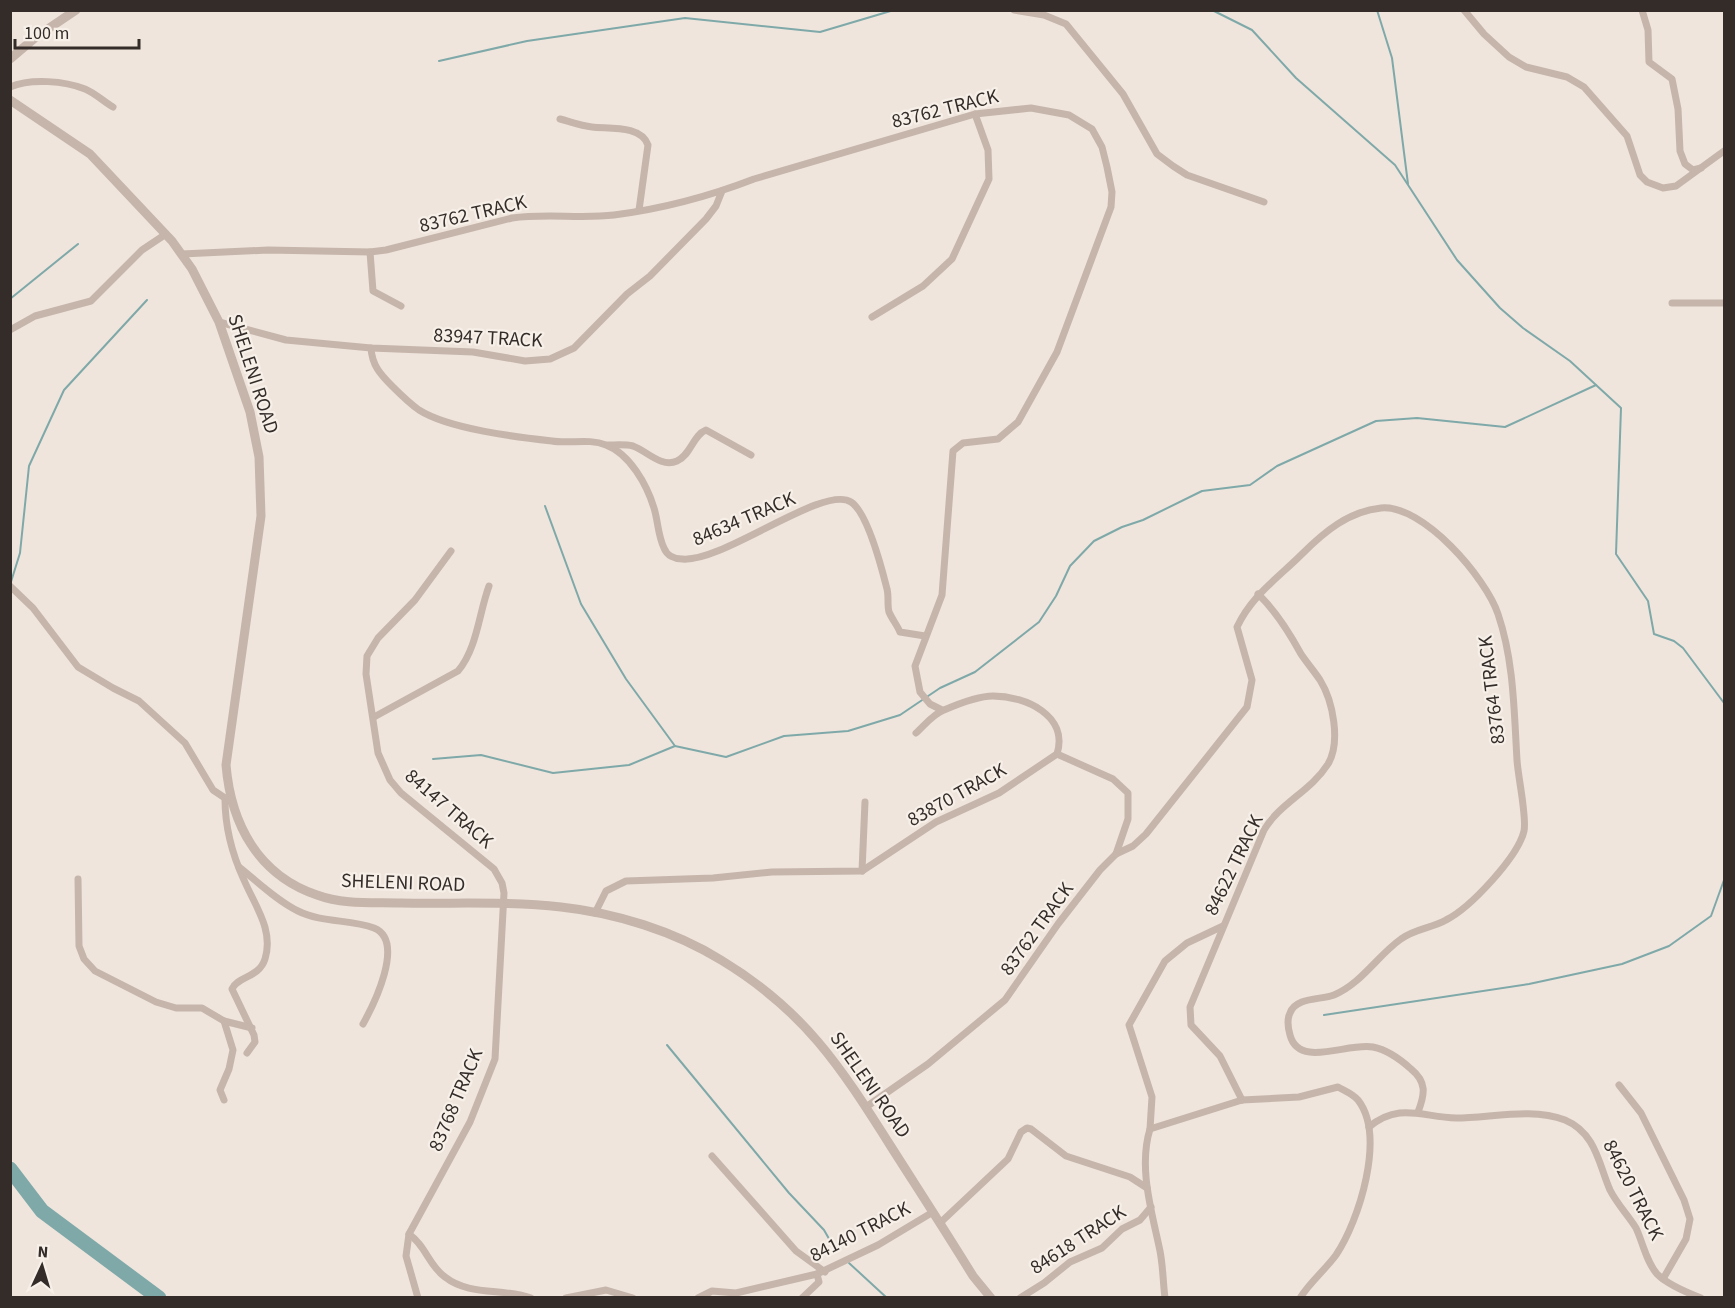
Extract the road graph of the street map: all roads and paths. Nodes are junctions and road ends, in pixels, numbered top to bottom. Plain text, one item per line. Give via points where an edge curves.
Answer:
1 (76, 10) edge
2 (1014, 10) edge
3 (1464, 10) edge
4 (1642, 10) edge
5 (10, 59) edge
6 (10, 87) edge
7 (10, 100) edge
8 (113, 107) dead end
9 (975, 114) junction
10 (560, 119) dead end
11 (1725, 151) edge
12 (1701, 168) junction
13 (722, 191) junction
14 (1264, 202) dead end
15 (639, 210) junction
16 (166, 234) junction
17 (370, 252) junction
18 (182, 254) junction
19 (1672, 303) dead end
20 (1725, 303) edge
21 (401, 306) dead end
22 (872, 317) dead end
23 (219, 322) junction
24 (10, 330) edge
25 (371, 348) junction
26 (606, 445) junction
27 (751, 455) dead end
28 (451, 551) dead end
29 (10, 586) edge
30 (489, 586) dead end
31 (1258, 594) junction
32 (925, 636) junction
33 (942, 710) junction
34 (374, 717) junction
35 (916, 733) dead end
36 (1057, 754) junction
37 (228, 801) junction
38 (865, 802) dead end
39 (1116, 854) junction
40 (239, 867) junction
41 (862, 871) junction
42 (78, 879) dead end
43 (504, 904) junction
44 (595, 913) junction
45 (1223, 926) junction
46 (224, 1021) junction
47 (363, 1024) dead end
48 (252, 1028) junction
49 (247, 1053) dead end
50 (1619, 1085) dead end
51 (224, 1100) dead end
52 (1242, 1100) junction
53 (866, 1107) junction
54 (1418, 1112) junction
55 (1369, 1127) junction
56 (1150, 1129) junction
57 (712, 1156) dead end
58 (1147, 1188) junction
59 (1150, 1207) junction
60 (933, 1212) junction
61 (940, 1223) junction
62 (410, 1234) junction
63 (820, 1276) junction
64 (1663, 1279) junction
65 (418, 1298) edge
66 (531, 1298) edge
67 (566, 1298) edge
68 (633, 1298) edge
69 (698, 1298) edge
70 (802, 1298) edge
71 (991, 1298) edge
72 (1020, 1298) edge
73 (1165, 1298) edge
74 (1300, 1298) edge
75 (1701, 1298) edge

1 - 5 street
2 - 14 street via 1055,18 1071,28 1123,94 1158,154 1173,166 1187,175
3 - 12 street via 1509,57 1584,87 1627,136 1640,175 1647,182 1663,189 1676,186
4 - 12 street via 1648,30 1649,62 1669,76 1674,85 1682,160 1693,170
6 - 8 street via 33,82 76,87 92,92
7 - 16 street, SHELENI ROAD via 90,154
9 - 13 street, 83762 TRACK
9 - 22 street via 988,150 989,180 952,259 923,286
9 - 32 street, 83762 TRACK via 1031,108 1070,115 1086,123 1102,147 1110,180 1111,207 1057,352 1018,422 998,439 963,443 953,451 942,595
10 - 15 street via 635,132 645,138 648,145
11 - 12 street
13 - 15 street, 83762 TRACK
13 - 25 street, 83947 TRACK via 706,219 574,348 560,355 532,361 473,352
15 - 17 street, 83762 TRACK via 614,215 521,217
16 - 18 street, SHELENI ROAD
16 - 24 street via 135,257 91,301 35,316
17 - 18 street, 83762 TRACK via 268,250
17 - 21 street via 373,291
18 - 23 street, SHELENI ROAD
19 - 20 street
23 - 25 street, 83947 TRACK via 286,340
23 - 37 street, SHELENI ROAD via 250,412 262,482 261,516 226,765
25 - 26 street via 372,362 384,378 420,410 436,418 552,442
26 - 27 street via 635,447 670,463 682,458 706,430
26 - 32 street, 84634 TRACK via 634,469 654,506 664,548 675,558 707,556 798,513 835,500 849,501 864,520 887,587 889,610 900,632
28 - 34 street, 84147 TRACK via 367,656 366,674
29 - 37 street via 33,608 78,667 140,701 179,737 213,790
30 - 34 street via 466,660 458,671
31 - 39 street, 83764 TRACK via 1237,627 1252,680 1247,707 1146,834
31 - 45 street, 84622 TRACK via 1321,680 1331,711 1334,740 1331,757 1318,778 1269,822
31 - 54 street, 83764 TRACK via 1332,527 1362,511 1389,508 1407,514 1443,539 1486,589 1498,613 1517,718 1518,774 1525,824 1520,843 1503,869 1454,916 1404,937 1348,986 1334,995 1297,1005 1288,1020 1294,1044 1302,1051 1315,1053 1364,1046 1398,1058 1423,1082
32 - 33 street, 83762 TRACK via 916,657 917,681 925,699
33 - 35 street
33 - 36 street via 992,696 1030,704 1049,714 1059,734
34 - 43 street, 84147 TRACK via 378,753 390,780 494,869 502,883
36 - 39 street, 83762 TRACK via 1113,779 1128,793 1128,819
36 - 41 street, 83870 TRACK via 999,793 936,822
37 - 40 street via 227,835
37 - 43 street, SHELENI ROAD via 260,858 296,886 317,895 361,902
38 - 41 street
39 - 53 street, 83762 TRACK via 1058,924 1005,1000 910,1077
40 - 47 street via 299,911 380,932 387,963 383,982
40 - 48 street via 260,912 268,941 262,965 232,988
41 - 44 street via 626,880 606,891
42 - 46 street via 79,946 84,959 103,977 150,1000 176,1008 202,1008
43 - 44 street, SHELENI ROAD
43 - 62 street, 83768 TRACK via 495,1059 470,1122
44 - 53 street, SHELENI ROAD via 628,920 697,947 766,989 839,1065
45 - 52 street, 84622 TRACK via 1194,996 1189,1020 1220,1056
45 - 56 street via 1187,943 1165,961 1129,1025 1152,1097
46 - 48 street
46 - 51 street via 233,1050 220,1090
48 - 49 street via 255,1042
50 - 64 street via 1641,1113 1690,1219 1686,1239
52 - 55 street via 1299,1097 1338,1088 1358,1101
52 - 56 street
53 - 60 street, SHELENI ROAD
54 - 55 street via 1386,1115
54 - 64 street, 84620 TRACK via 1452,1118 1538,1115 1565,1120 1574,1126 1597,1152 1614,1198 1635,1226 1652,1265
55 - 74 street via 1365,1180 1346,1238
56 - 58 street via 1146,1143
57 - 63 street
58 - 59 street
58 - 61 street via 1130,1177 1066,1156 1027,1128 1021,1132 1008,1160
59 - 72 street, 84618 TRACK via 1140,1220 1122,1228 1102,1248 1070,1262
59 - 73 street
60 - 61 street, SHELENI ROAD
60 - 63 street, 84140 TRACK
61 - 71 street, SHELENI ROAD via 972,1276
62 - 65 street, 83768 TRACK via 406,1256
62 - 66 street via 446,1279
63 - 69 street, 84140 TRACK via 736,1293 712,1291
63 - 70 street
64 - 75 street
67 - 68 street via 606,1290

